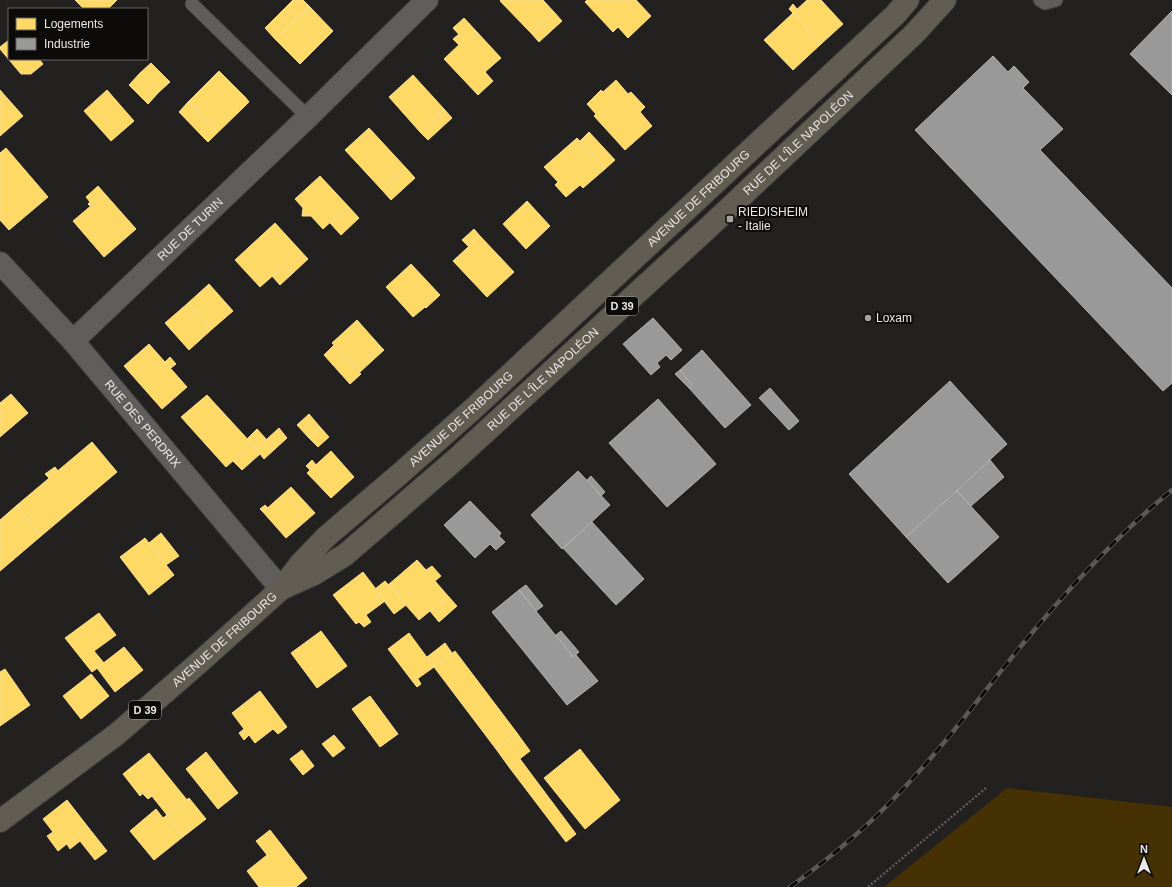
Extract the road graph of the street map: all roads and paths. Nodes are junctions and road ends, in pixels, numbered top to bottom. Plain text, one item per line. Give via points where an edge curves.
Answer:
1 (427, 0) edge
2 (908, 0) edge
3 (945, 0) edge
4 (1040, 0) edge
5 (1056, 0) edge
6 (192, 4) dead end
7 (308, 117) junction
8 (0, 263) edge
9 (73, 341) junction
10 (281, 589) junction
11 (986, 788) dead end
12 (0, 821) edge
13 (868, 887) edge

1 - 7 street, RUE DE TURIN
2 - 10 main road, AVENUE DE FRIBOURG / D 39 via 895,15 473,409 326,537
3 - 10 main road, RUE DE L'ÎLE NAPOLÉON / D 39 via 914,34 710,226 456,459 345,555 314,574
4 - 5 lane via 1045,3
6 - 7 lane
7 - 9 street, RUE DE TURIN
8 - 9 street, RUE DES PERDRIX
9 - 10 street, RUE DES PERDRIX
10 - 12 main road, AVENUE DE FRIBOURG / D 39 via 117,734
11 - 13 path

